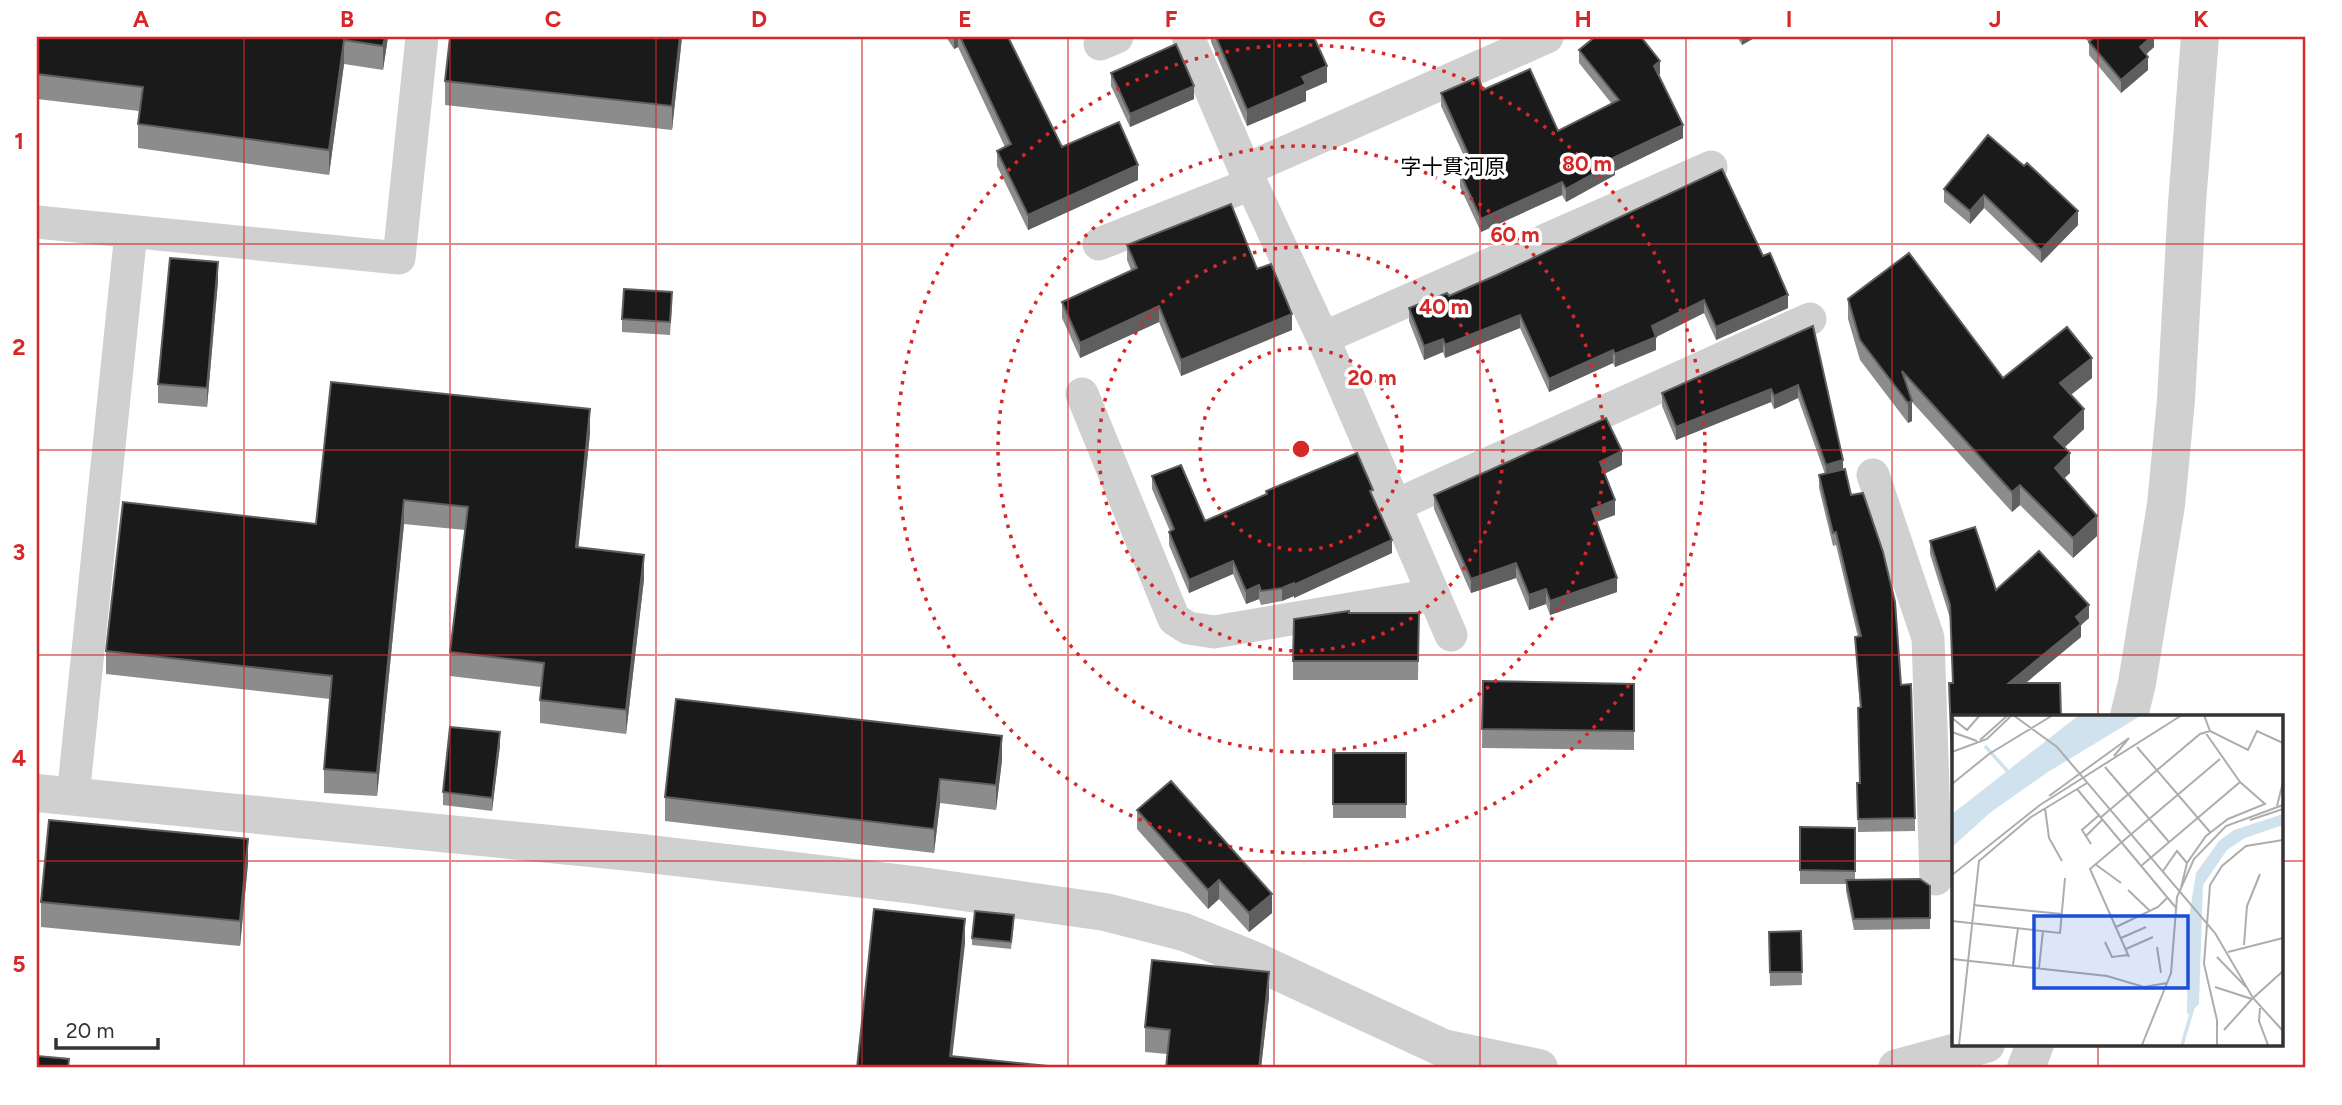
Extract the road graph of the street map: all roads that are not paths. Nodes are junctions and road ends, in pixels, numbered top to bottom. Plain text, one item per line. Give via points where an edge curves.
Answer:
1 (422, 37) edge
2 (1188, 37) edge
3 (1547, 37) edge
4 (2200, 37) edge
5 (1711, 167) dead end
6 (1248, 177) junction
7 (37, 222) edge
8 (131, 232) junction
9 (1099, 244) dead end
10 (1810, 319) dead end
11 (1323, 338) junction
12 (1082, 394) dead end
13 (1872, 475) dead end
14 (1394, 506) junction
15 (1433, 595) junction
16 (1451, 635) dead end
17 (2129, 715) edge
18 (1943, 771) edge
19 (55, 795) edge
20 (1936, 878) dead end
21 (1979, 1046) edge
22 (2034, 1046) edge
23 (1538, 1068) edge
24 (1897, 1068) edge
25 (2026, 1068) edge

1 - 8 street via 398,258
2 - 6 street
3 - 6 street
4 - 17 street via 2167,492
5 - 11 street
6 - 9 street
6 - 11 street
7 - 8 street
8 - 19 street
10 - 14 street
11 - 14 street
12 - 15 street via 1174,619 1188,628 1214,632
13 - 18 street via 1928,638
14 - 15 street
15 - 16 street
18 - 20 street
19 - 23 street via 641,853 1105,912 1184,932 1443,1048
21 - 24 street
22 - 25 street

